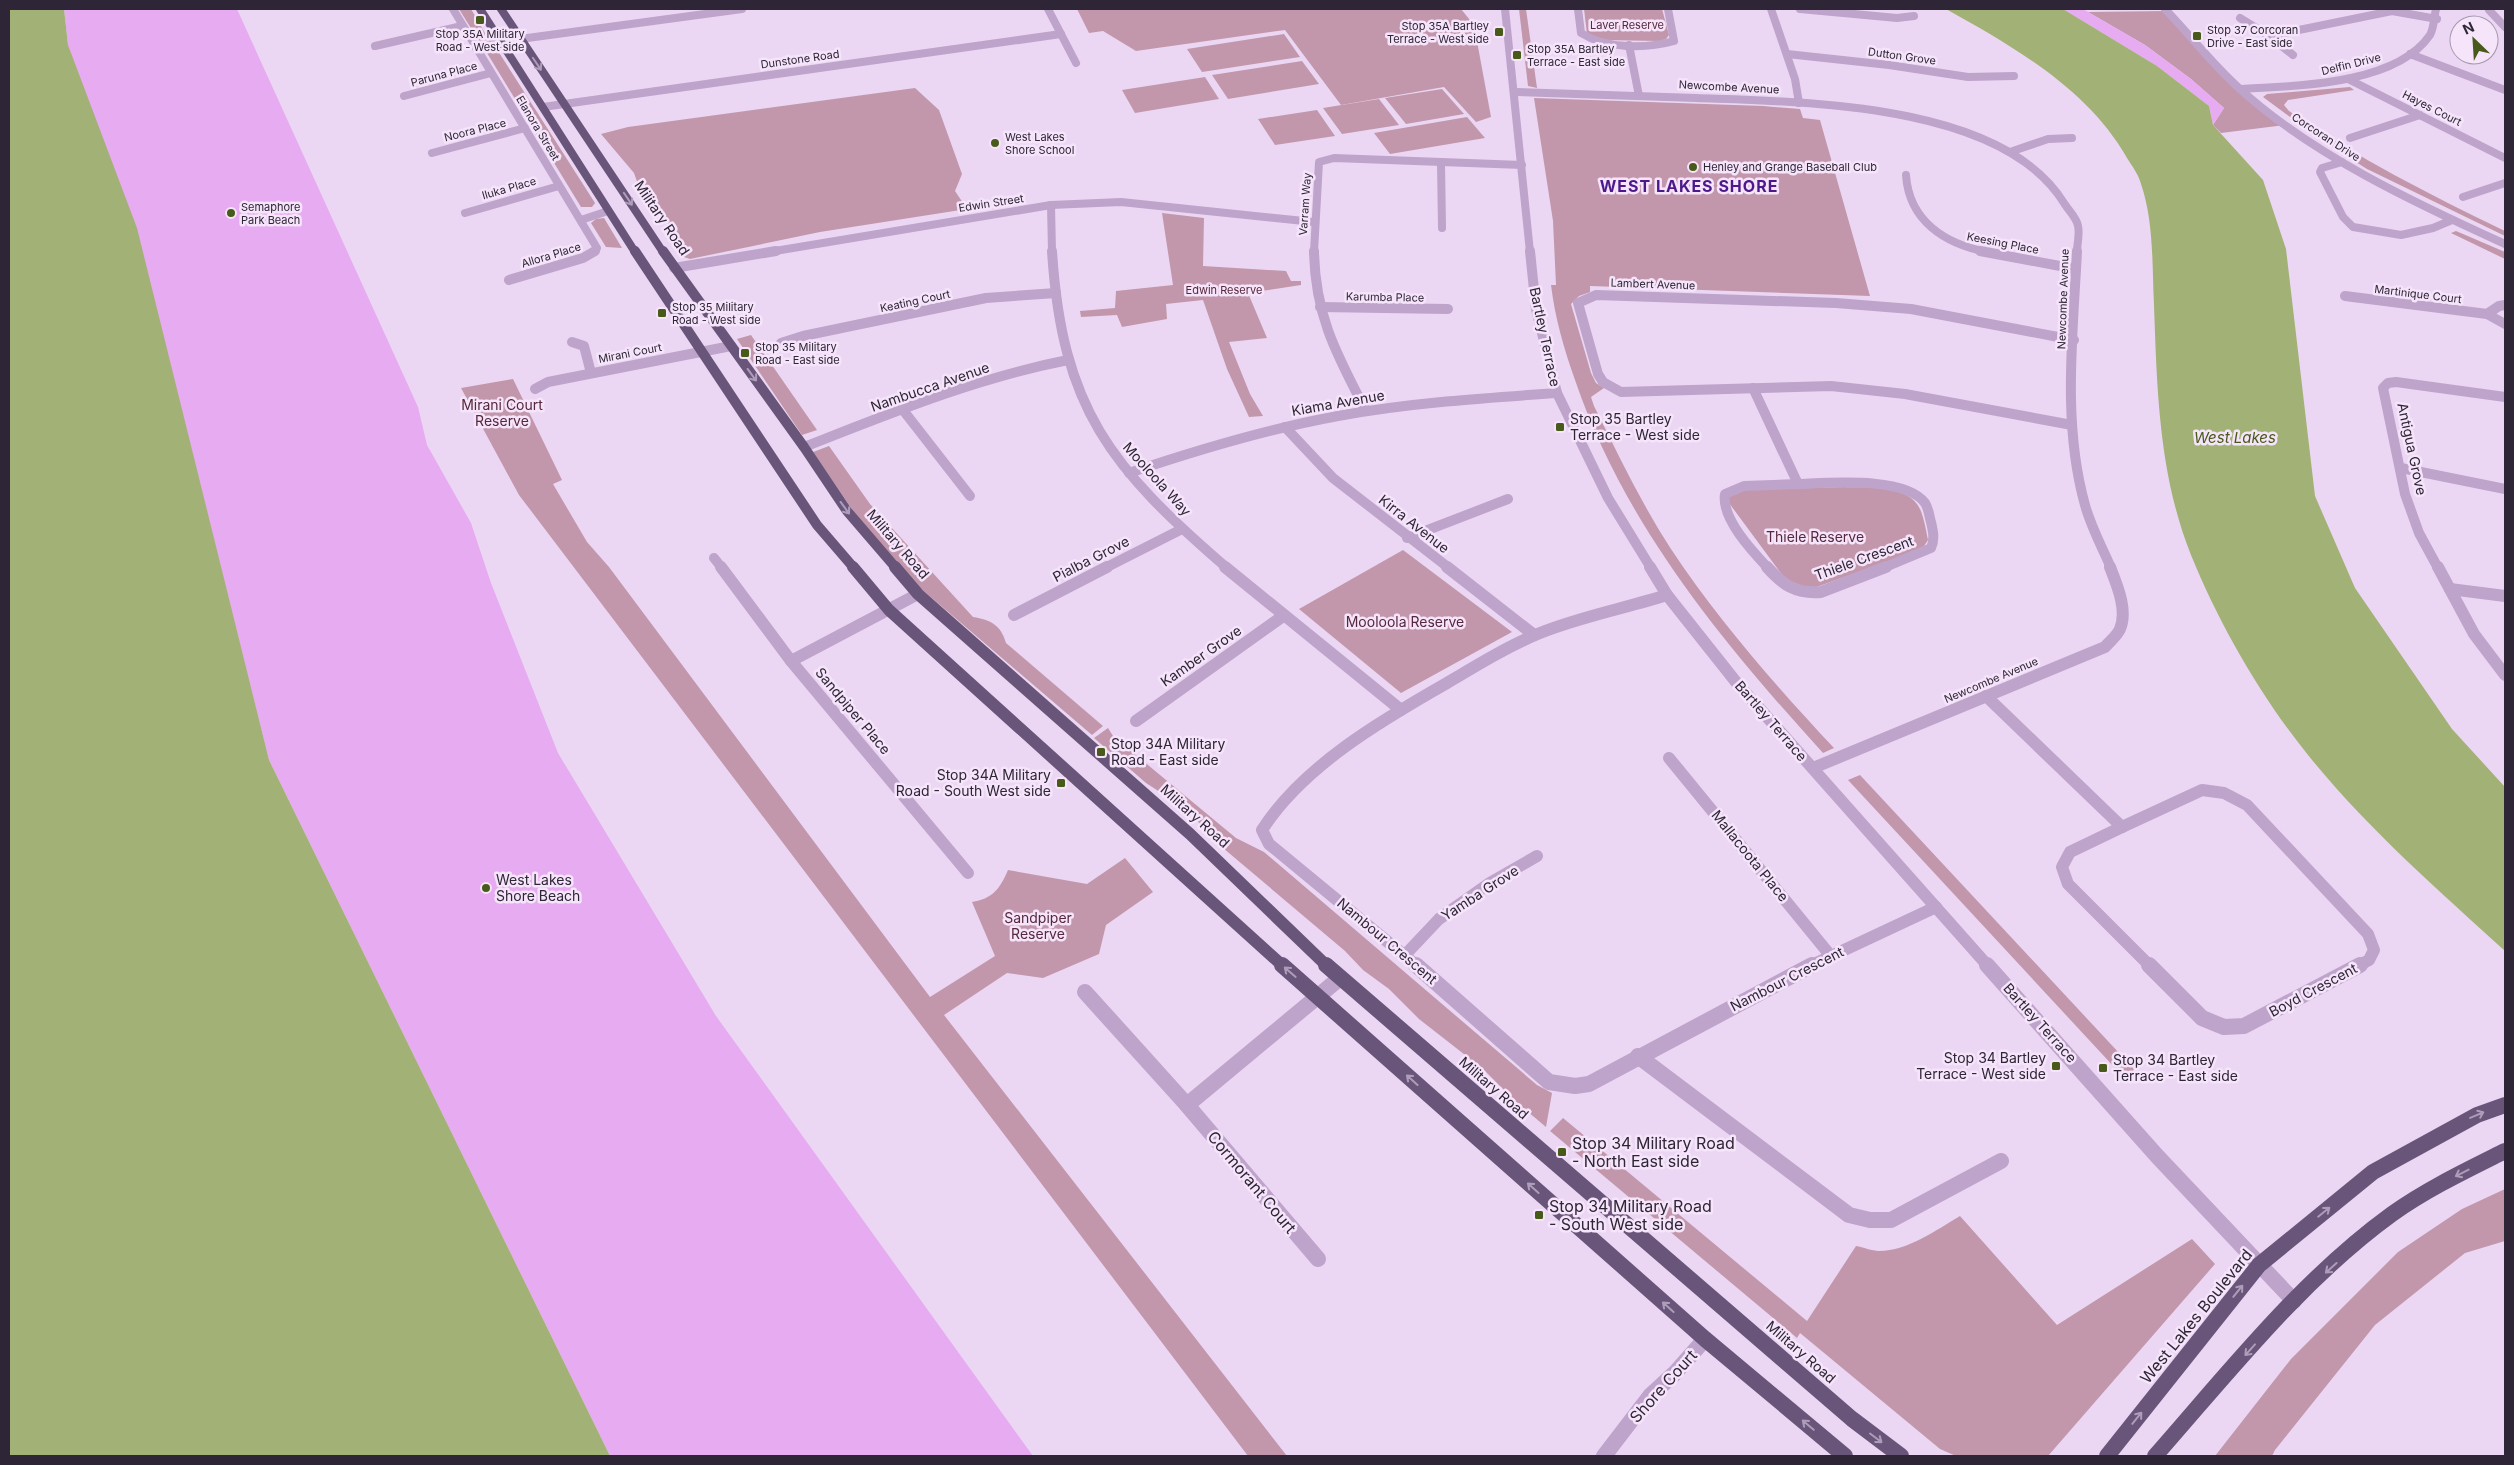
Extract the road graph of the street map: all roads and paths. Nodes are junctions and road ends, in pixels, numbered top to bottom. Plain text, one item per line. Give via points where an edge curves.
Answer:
1 (453, 9) edge
2 (480, 9) edge
3 (501, 9) edge
4 (742, 9) edge
5 (1048, 9) edge
6 (1505, 9) edge
7 (1578, 9) edge
8 (1668, 9) edge
9 (1771, 9) edge
10 (1800, 9) edge
11 (2165, 9) edge
12 (2436, 9) edge
13 (2489, 10) edge
14 (1914, 16) dead end
15 (2240, 18) dead end
16 (2437, 19) junction
17 (462, 26) junction
18 (2505, 27) edge
19 (1061, 34) junction
20 (2269, 36) junction
21 (520, 39) junction
22 (501, 42) junction
23 (1629, 44) junction
24 (375, 46) dead end
25 (476, 48) junction
26 (1787, 54) junction
27 (2410, 54) junction
28 (2293, 55) dead end
29 (1076, 63) dead end
30 (490, 73) junction
31 (2014, 76) dead end
32 (2348, 79) junction
33 (2240, 89) junction
34 (2505, 90) edge
35 (1515, 92) junction
36 (404, 96) dead end
37 (1639, 96) junction
38 (1798, 103) junction
39 (564, 104) junction
40 (543, 107) junction
41 (2420, 115) junction
42 (525, 128) junction
43 (2072, 138) dead end
44 (2350, 138) dead end
45 (2010, 152) junction
46 (432, 153) dead end
47 (2505, 158) edge
48 (2342, 162) junction
49 (1441, 163) junction
50 (1522, 165) junction
51 (1906, 175) dead end
52 (2505, 183) edge
53 (559, 186) junction
54 (2463, 197) dead end
55 (1052, 205) junction
56 (608, 211) junction
57 (465, 212) dead end
58 (581, 220) junction
59 (2452, 220) junction
60 (1314, 222) junction
61 (1442, 228) dead end
62 (2505, 244) edge
63 (598, 248) joint
64 (674, 268) junction
65 (2076, 269) junction
66 (509, 280) dead end
67 (1056, 293) junction
68 (2346, 296) dead end
69 (2505, 305) edge
70 (1320, 307) junction
71 (1448, 309) dead end
72 (2487, 314) junction
73 (2505, 324) edge
74 (2074, 340) junction
75 (572, 342) dead end
76 (781, 343) dead end
77 (731, 346) junction
78 (701, 353) junction
79 (1068, 360) junction
80 (591, 373) junction
81 (1753, 388) junction
82 (534, 389) dead end
83 (1557, 393) junction
84 (2505, 397) edge
85 (903, 410) junction
86 (1366, 411) junction
87 (2072, 424) junction
88 (1285, 427) junction
89 (804, 447) junction
90 (2401, 468) junction
91 (1130, 473) junction
92 (1798, 484) junction
93 (2505, 489) edge
94 (970, 496) dead end
95 (1508, 499) dead end
96 (1182, 529) junction
97 (1407, 538) junction
98 (714, 558) dead end
99 (2450, 589) junction
100 (918, 594) junction
101 (1667, 595) junction
102 (2505, 596) edge
103 (889, 610) junction
104 (1014, 615) dead end
105 (1283, 616) junction
106 (1534, 635) junction
107 (791, 661) junction
108 (2505, 675) edge
109 (1986, 696) junction
110 (1401, 710) junction
111 (1136, 721) dead end
112 (1669, 758) dead end
113 (1812, 768) junction
114 (2122, 827) junction
115 (1537, 856) dead end
116 (968, 873) dead end
117 (1936, 907) junction
118 (1405, 955) junction
119 (1830, 955) junction
120 (1340, 978) junction
121 (1085, 992) dead end
122 (1318, 997) junction
123 (1638, 1056) junction
124 (1187, 1105) junction
125 (2505, 1105) edge
126 (2505, 1151) edge
127 (2001, 1161) dead end
128 (1318, 1259) dead end
129 (2259, 1265) junction
130 (2294, 1300) junction
131 (1704, 1339) junction
132 (1604, 1456) edge
133 (1845, 1456) edge
134 (1901, 1456) edge
135 (2107, 1456) edge
136 (2155, 1456) edge

1 - 17 street, Elanora Street
2 - 22 main road
3 - 21 main road, Military Road
4 - 21 street
5 - 19 street
6 - 35 street, Bartley Terrace
7 - 23 street via 1581,33 1589,39
8 - 23 street via 1676,38 1674,41 1661,45
9 - 26 street
10 - 14 street via 1896,18
11 - 33 street, Corcoran Drive
12 - 16 street
13 - 18 street
15 - 20 street
16 - 20 street via 2392,11
16 - 27 street, Delfin Drive via 2430,37
17 - 24 street
17 - 25 street, Elanora Street
19 - 29 street
19 - 39 street, Dunstone Road
20 - 28 street
21 -> 39 main road, Military Road
22 - 25 street
22 - 40 main road
23 - 37 street
25 - 30 street, Elanora Street
26 - 31 street, Dutton Grove via 1968,76
26 - 38 street
27 - 32 street, Delfin Drive via 2391,65
27 - 34 street
30 - 36 street, Paruna Place
30 - 42 street, Elanora Street
32 - 33 street, Delfin Drive
32 - 41 street, Hayes Court
33 - 48 street, Corcoran Drive via 2285,125
35 - 37 street, Newcombe Avenue
35 - 50 street, Bartley Terrace
37 - 38 street, Newcombe Avenue
38 - 45 street, Newcombe Avenue via 1926,120 1979,137
39 - 40 street, Dunstone Road
39 -> 64 main road, Military Road
40 - 56 main road
41 - 44 street
41 - 47 street, Hayes Court
42 - 46 street, Noora Place
42 - 53 street, Elanora Street
43 - 45 street via 2048,139
45 - 65 street, Newcombe Avenue via 2037,170 2068,203 2078,226
48 - 59 street, Corcoran Drive
48 - 59 street via 2324,167 2320,172 2343,217 2353,227 2401,235
49 - 50 street, Varram Way
49 - 60 street, Varram Way via 1325,159 1319,162
49 - 61 street
50 - 83 street, Bartley Terrace via 1536,309
51 - 65 street, Keesing Place via 1907,192 1927,225 1941,238 1970,249
52 - 54 street
53 - 57 street, Iluka Place
53 - 58 street, Elanora Street
55 - 60 street, Edwin Street via 1130,202
55 - 64 street, Edwin Street
55 - 67 street, Mooloola Way
56 - 58 street
56 - 78 main road
58 - 63 street, Elanora Street
59 - 62 street, Corcoran Drive
60 - 70 street, Varram Way via 1313,253
63 - 66 street, Allora Place via 583,258
64 - 77 main road, Military Road
65 - 74 street, Newcombe Avenue
67 - 76 street, Keating Court via 986,298
67 - 79 street, Mooloola Way
68 - 72 street, Martinique Court
69 - 72 street
70 - 71 street, Karumba Place
70 - 86 street, Varram Way via 1334,350
72 - 73 street, Martinique Court
74 - 81 street, Lambert Avenue via 1911,309 1836,303 1596,295 1578,303 1598,374 1611,388 1621,392
74 - 87 street, Newcombe Avenue
75 - 80 street via 584,346
77 - 78 street, Mirani Court
77 -> 89 main road, Military Road
78 - 80 street, Mirani Court
78 - 103 main road via 817,525
79 - 85 street, Nambucca Avenue via 964,387
79 - 91 street, Mooloola Way via 1093,422
80 - 82 street, Mirani Court via 548,382
81 - 87 street, Lambert Avenue via 1831,386 1906,394
81 - 92 street
83 - 86 street, Kiama Avenue via 1452,400
83 - 101 street, Bartley Terrace via 1608,498
84 - 90 street, Antigua Grove via 2388,383 2384,388
85 - 89 street, Nambucca Avenue
85 - 94 street
86 - 88 street, Kiama Avenue
87 - 109 street, Newcombe Avenue via 2075,466 2085,507 2123,604 2121,628 2105,647
88 - 91 street, Kiama Avenue via 1206,446
88 - 97 street, Kirra Avenue via 1333,478
89 -> 100 main road, Military Road via 847,511
90 - 93 street
90 - 99 street, Antigua Grove via 2404,494 2419,533
91 - 96 street, Mooloola Way
92 - 92 street, Thiele Crescent via 1898,488 1912,494 1928,509 1933,547 1821,592 1808,593 1788,588 1779,582 1747,542 1723,502 1724,494 1744,486
95 - 97 street
96 - 104 street, Pialba Grove
96 - 105 street, Mooloola Way
97 - 106 street, Kirra Avenue
98 - 107 street, Sandpiper Place
99 - 102 street
99 - 108 street, Antigua Grove via 2474,634
100 - 103 street, Sandpiper Place
100 - 120 main road, Military Road via 1190,834
101 - 106 street, Nambour Crescent
101 - 113 street, Bartley Terrace via 1736,682
103 - 107 street, Sandpiper Place
122 -> 103 main road
105 - 110 street, Mooloola Way
105 - 111 street, Kamber Grove
106 - 110 street, Nambour Crescent
107 - 116 street, Sandpiper Place
109 - 113 street, Newcombe Avenue
109 - 114 street
110 - 118 street, Nambour Crescent via 1332,759 1286,797 1266,818 1262,830 1269,844
112 - 119 street, Mallacoota Place
113 - 117 street, Bartley Terrace
114 - 114 street, Boyd Crescent via 2202,790 2224,793 2247,805 2368,934 2374,950 2370,960 2244,1026 2224,1026 2202,1018 2068,884 2062,867 2070,852
115 - 118 street, Yamba Grove via 1490,883 1439,920
117 - 119 street, Nambour Crescent
117 - 129 street, Bartley Terrace via 2157,1156
118 - 123 street, Nambour Crescent via 1549,1082 1575,1086 1589,1084
119 - 123 street, Nambour Crescent
120 - 122 street
120 -> 134 main road, Military Road via 1852,1419
121 - 124 street, Cormorant Court
122 - 124 street
131 -> 122 main road
123 - 127 street via 1849,1215 1891,1220
124 - 128 street, Cormorant Court
129 -> 125 main road, West Lakes Boulevard via 2373,1172 2477,1114
126 -> 130 main road via 2440,1184 2379,1224
129 - 130 street, Bartley Terrace
135 -> 129 main road, West Lakes Boulevard
130 -> 136 main road
131 - 132 street, Shore Court via 1650,1396
133 -> 131 main road

